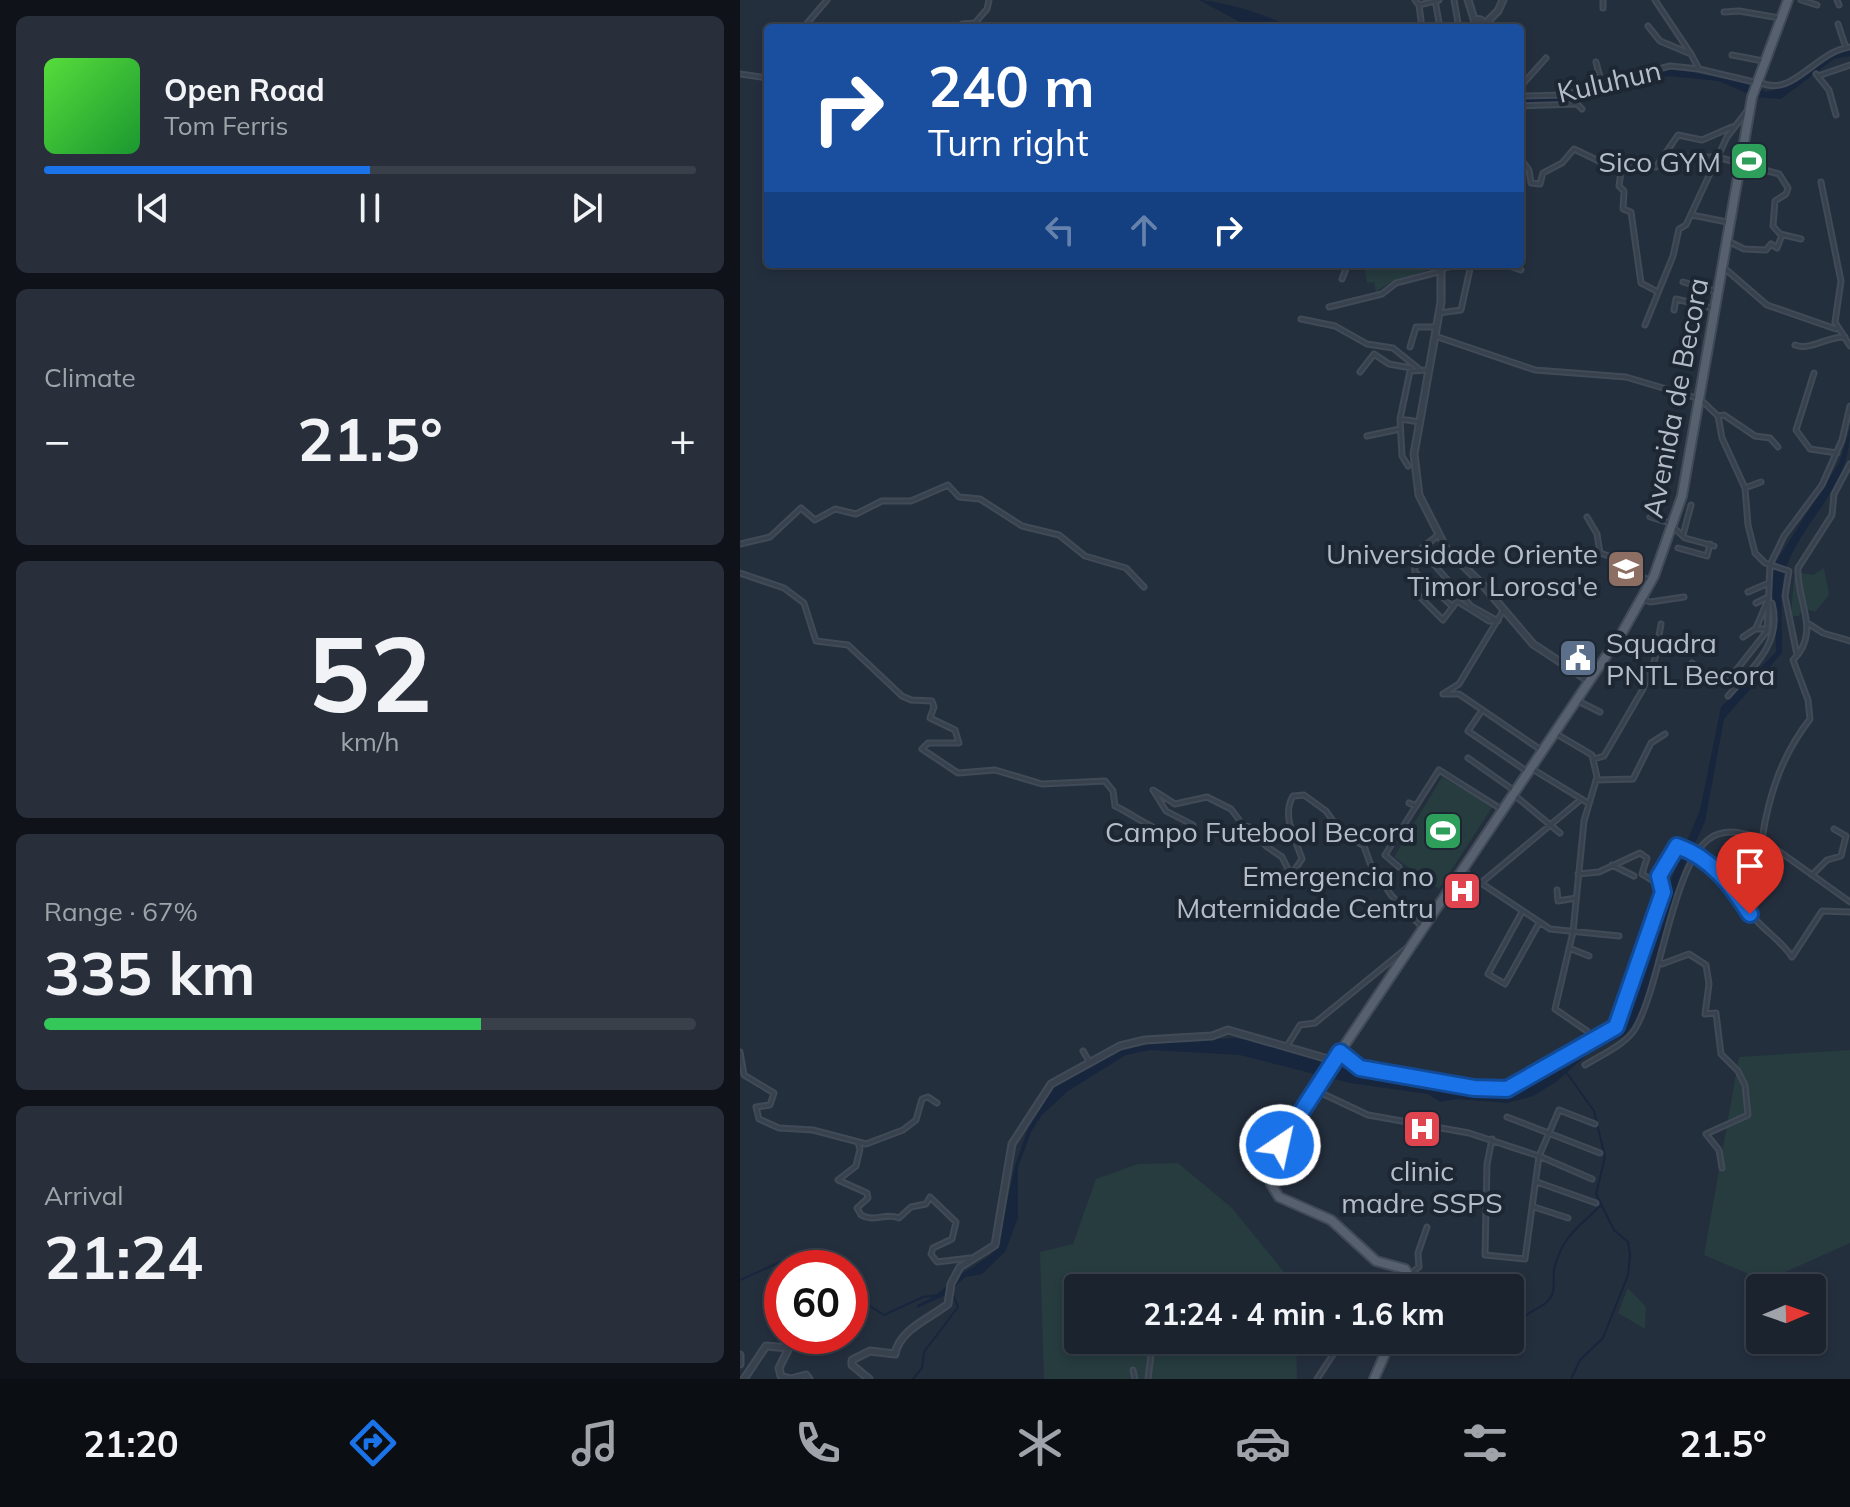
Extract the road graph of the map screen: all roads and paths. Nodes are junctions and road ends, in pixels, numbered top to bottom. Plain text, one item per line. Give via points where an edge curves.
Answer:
1 (827, 0) edge
2 (989, 0) edge
3 (1415, 0) edge
4 (1437, 0) edge
5 (1454, 0) edge
6 (1468, 0) edge
7 (1503, 0) edge
8 (1603, 0) edge
9 (1655, 0) edge
10 (1788, 0) edge
11 (1801, 0) edge
12 (1419, 5) junction
13 (1817, 5) dead end
14 (1603, 8) dead end
15 (1724, 12) dead end
16 (1780, 18) junction
17 (806, 24) edge
18 (962, 24) edge
19 (1421, 24) edge
20 (1440, 24) edge
21 (1458, 24) edge
22 (1478, 24) edge
23 (1481, 24) edge
24 (1838, 24) dead end
25 (1648, 26) dead end
26 (1848, 48) edge
27 (1691, 54) junction
28 (1732, 55) dead end
29 (1546, 58) dead end
30 (1763, 61) junction
31 (1596, 62) dead end
32 (1850, 65) edge
33 (1699, 69) junction
34 (740, 74) edge
35 (764, 77) edge
36 (1755, 82) junction
37 (1524, 83) edge
38 (1602, 85) junction
39 (1524, 96) edge
40 (1524, 106) edge
41 (1582, 109) dead end
42 (1750, 109) junction
43 (1836, 115) dead end
44 (1732, 127) junction
45 (1688, 157) dead end
46 (1717, 157) junction
47 (1524, 163) edge
48 (1741, 163) junction
49 (1622, 164) junction
50 (1821, 182) dead end
51 (1691, 215) junction
52 (1731, 223) junction
53 (1782, 235) junction
54 (1801, 239) dead end
55 (1728, 241) junction
56 (1723, 267) junction
57 (1346, 268) edge
58 (1439, 268) edge
59 (1442, 268) edge
60 (1469, 268) edge
61 (1515, 268) edge
62 (1521, 270) dead end
63 (1342, 279) dead end
64 (1683, 282) dead end
65 (1659, 292) junction
66 (1719, 292) junction
67 (1329, 307) dead end
68 (1716, 309) junction
69 (1674, 310) dead end
70 (1439, 313) junction
71 (1301, 319) dead end
72 (1645, 325) dead end
73 (1436, 327) junction
74 (1838, 329) junction
75 (1435, 336) junction
76 (1845, 337) junction
77 (1795, 345) dead end
78 (1850, 346) edge
79 (1410, 347) dead end
80 (1416, 369) junction
81 (1428, 370) junction
82 (1360, 372) dead end
83 (1814, 373) dead end
84 (1700, 399) junction
85 (1850, 406) edge
86 (1718, 416) junction
87 (1400, 419) junction
88 (1420, 422) junction
89 (1400, 429) junction
90 (1367, 436) dead end
91 (1778, 447) dead end
92 (1837, 453) junction
93 (1850, 464) edge
94 (1408, 466) dead end
95 (1761, 482) dead end
96 (1745, 488) junction
97 (1691, 505) dead end
98 (1587, 517) dead end
99 (1650, 517) dead end
100 (1673, 525) junction
101 (1683, 535) junction
102 (740, 544) edge
103 (1678, 548) dead end
104 (1770, 565) junction
105 (1415, 572) junction
106 (740, 573) edge
107 (1651, 582) junction
108 (1769, 583) junction
109 (1144, 587) dead end
110 (1748, 592) dead end
111 (1684, 597) dead end
112 (1641, 599) junction
113 (1756, 603) dead end
114 (1453, 607) junction
115 (1503, 609) junction
116 (1498, 621) junction
117 (1661, 624) dead end
118 (1809, 624) junction
119 (1756, 628) junction
120 (1770, 629) junction
121 (1743, 637) dead end
122 (1850, 641) edge
123 (1615, 643) junction
124 (1657, 646) junction
125 (1798, 656) junction
126 (1692, 663) dead end
127 (1589, 681) junction
128 (1728, 696) dead end
129 (1576, 700) junction
130 (1481, 711) junction
131 (1600, 712) dead end
132 (1554, 733) junction
133 (1665, 734) dead end
134 (1541, 750) junction
135 (1468, 758) dead end
136 (1594, 759) junction
137 (1530, 770) junction
138 (1596, 780) junction
139 (1514, 793) junction
140 (1579, 801) junction
141 (1409, 803) dead end
142 (1588, 803) junction
143 (1416, 806) junction
144 (1503, 810) junction
145 (1549, 826) junction
146 (1834, 829) dead end
147 (1560, 833) dead end
148 (1762, 839) junction
149 (1694, 854) junction
150 (1612, 865) junction
151 (1399, 867) dead end
152 (1463, 871) junction
153 (1578, 874) junction
154 (1812, 875) junction
155 (1634, 876) dead end
156 (1657, 881) junction
157 (1481, 883) junction
158 (1557, 890) dead end
159 (1576, 898) junction
160 (1850, 902) edge
161 (1523, 911) junction
162 (1850, 912) edge
163 (1539, 923) junction
164 (1424, 929) junction
165 (1573, 932) junction
166 (1619, 936) dead end
167 (1411, 946) junction
168 (1569, 948) junction
169 (1589, 956) dead end
170 (1659, 961) junction
171 (1591, 1038) junction
172 (1287, 1046) junction
173 (1083, 1051) dead end
174 (740, 1052) edge
175 (1337, 1059) junction
176 (1089, 1061) junction
177 (1585, 1065) dead end
178 (1318, 1088) junction
179 (937, 1103) dead end
180 (1507, 1117) dead end
181 (1595, 1124) dead end
182 (1548, 1135) junction
183 (1492, 1139) junction
184 (858, 1143) junction
185 (1600, 1153) dead end
186 (1539, 1156) junction
187 (1722, 1168) dead end
188 (1592, 1179) dead end
189 (1537, 1182) junction
190 (1596, 1203) dead end
191 (1534, 1207) junction
192 (1568, 1218) dead end
193 (1427, 1227) dead end
194 (970, 1258) junction
195 (1408, 1274) edge
196 (1410, 1274) edge
197 (1151, 1354) edge
198 (1333, 1354) edge
199 (1385, 1354) edge
200 (740, 1355) edge
201 (740, 1364) edge
202 (1133, 1370) dead end
203 (744, 1379) edge
204 (791, 1379) edge
205 (809, 1379) edge
206 (869, 1379) edge
207 (1135, 1379) edge
208 (1148, 1379) edge
209 (1317, 1379) edge
210 (1374, 1379) edge

1 - 17 street
2 - 18 street via 975,23
3 - 12 street
4 - 12 street
4 - 20 street
5 - 21 street
6 - 22 street
7 - 23 street via 1492,18
8 - 14 street
9 - 27 street
10 - 16 main road
11 - 13 street
12 - 19 street
15 - 16 street
16 - 30 main road
24 - 26 street
25 - 27 street via 1658,40
26 - 36 street, Kuluhun via 1827,54 1782,86
27 - 33 street
28 - 30 street
29 - 37 street
30 - 36 main road
31 - 38 street
32 - 43 street via 1817,75 1829,90
33 - 36 street, Kuluhun
33 - 38 street, Kuluhun via 1652,69
34 - 35 street
36 - 42 main road, Avenida de Becora
38 - 39 street, Kuluhun via 1564,95
40 - 41 street via 1577,104
42 - 44 street
42 - 48 main road, Avenida de Becora
44 - 46 street
44 - 49 street via 1702,140 1678,135 1657,167
45 - 46 street
46 - 48 street
46 - 51 street
47 - 49 street via 1531,183 1540,184 1542,174 1574,149 1605,164
48 - 52 main road, Avenida de Becora
48 - 53 street via 1784,177 1786,194 1775,201 1772,219
49 - 65 street via 1619,186 1624,191 1623,209 1631,212 1641,283
50 - 74 street via 1841,281 1835,308
51 - 52 street
51 - 65 street via 1679,229
52 - 55 main road, Avenida de Becora
53 - 54 street
53 - 55 street via 1777,248 1771,244 1766,250 1744,249
55 - 56 main road, Avenida de Becora
56 - 66 main road, Avenida de Becora
56 - 74 street via 1767,305
57 - 63 street
58 - 67 street via 1396,283 1382,294
59 - 70 street
60 - 70 street via 1461,310
61 - 62 street
64 - 66 street
65 - 72 street
66 - 68 main road, Avenida de Becora
68 - 69 street via 1676,299
68 - 84 main road, Avenida de Becora
70 - 73 street
71 - 80 street via 1335,326 1367,344 1393,348
73 - 75 street
73 - 79 street via 1416,327
74 - 76 street
75 - 81 street
75 - 84 street via 1535,370 1626,377
76 - 77 street via 1807,348
76 - 78 street
80 - 81 street
80 - 82 street via 1389,364 1376,354
80 - 87 street via 1409,372
81 - 88 street
83 - 92 street via 1796,430 1810,449
84 - 86 street
84 - 100 main road, Avenida de Becora
85 - 92 street
86 - 91 street via 1755,436 1770,438
86 - 96 street
87 - 88 street
87 - 89 street
88 - 115 street via 1414,474 1425,507 1447,550
89 - 90 street
89 - 94 street
92 - 104 street
93 - 118 street via 1834,494 1832,515 1798,568
95 - 96 street
96 - 104 street via 1751,544
97 - 101 street
98 - 107 street via 1600,553 1627,561
99 - 100 street
100 - 101 street
100 - 107 main road, Avenida de Becora
101 - 103 street via 1712,545 1707,556
102 - 109 street via 770,537 801,508 815,520 835,509 856,514 882,501 911,501 948,485 959,497 980,499 1022,526 1054,533 1085,556 1126,568
104 - 108 street
104 - 125 street via 1789,571 1785,596
105 - 114 street
105 - 114 street via 1416,593 1443,620
105 - 116 street via 1414,551 1422,549 1471,606
106 - 164 street via 784,588 804,603 816,641 848,645 902,696 932,701 930,718 955,730 959,743 928,743 922,749 952,770 995,770 1035,784 1105,781 1115,806 1139,821 1184,836 1192,834 1193,825 1166,811 1153,790 1175,804 1207,797 1231,809 1255,831 1282,857 1291,875 1302,859 1291,833 1289,804 1293,796 1304,795 1326,811 1341,832 1364,846 1391,895
107 - 112 main road, Avenida de Becora
108 - 110 street
108 - 120 street via 1774,608
111 - 112 street
112 - 123 main road, Avenida de Becora
113 - 119 street via 1768,600
114 - 116 street via 1457,601
115 - 116 street
115 - 127 street via 1533,644
116 - 130 street via 1459,684 1443,694 1459,694
117 - 124 street
118 - 122 street
118 - 125 street
119 - 120 street
119 - 121 street
120 - 126 street via 1727,682
120 - 128 street via 1768,648 1757,668
123 - 124 street
123 - 127 main road, Avenida de Becora
124 - 136 street via 1643,689 1604,756
125 - 148 street via 1793,660 1810,719 1786,752
127 - 129 main road, Avenida de Becora
129 - 131 street
129 - 132 main road, Avenida de Becora
130 - 134 street
130 - 137 street via 1468,731
132 - 134 main road, Avenida de Becora
132 - 136 street
133 - 138 street via 1651,743 1633,779
134 - 137 main road, Avenida de Becora
135 - 139 street
136 - 138 street
137 - 139 main road, Avenida de Becora
137 - 140 street
138 - 142 street
139 - 144 main road, Avenida de Becora
139 - 145 street
140 - 142 street
140 - 145 street
141 - 143 street
142 - 153 street
143 - 144 street via 1439,770
143 - 151 street via 1385,855
144 - 152 main road, Avenida de Becora
145 - 147 street
145 - 157 street
146 - 154 street via 1846,836 1841,856 1827,860
148 - 149 street via 1737,831 1720,833
148 - 154 street
149 - 156 street via 1681,846 1672,852
149 - 162 street via 1729,882 1750,914 1792,957 1822,911
149 - 170 street
150 - 153 street
150 - 155 street
150 - 156 street via 1640,853 1647,858 1642,874
152 - 157 street
152 - 164 main road, Avenida de Becora
153 - 159 street
154 - 160 street
156 - 171 street via 1663,892 1620,1019 1610,1034
157 - 161 street
158 - 159 street via 1558,901
159 - 165 street
161 - 163 street
161 - 163 street via 1488,974 1505,984
163 - 165 street
164 - 167 main road, Avenida de Becora
165 - 166 street
165 - 168 street
167 - 172 street via 1315,1023 1300,1025
167 - 175 main road, Avenida de Becora
168 - 169 street
168 - 171 street via 1555,1009
170 - 177 street via 1635,1028
170 - 187 street via 1689,954 1706,965 1705,1014 1716,1013 1721,1054 1745,1085 1748,1115 1706,1134 1719,1150
171 - 175 street via 1501,1091 1360,1068
172 - 175 street
172 - 176 street via 1228,1030 1205,1037 1145,1040
173 - 176 street
174 - 184 street via 744,1075 774,1093 770,1105 756,1107 761,1123
175 - 178 main road, Avenida de Becora
176 - 194 street via 1051,1084 1015,1136 998,1239
178 - 183 street via 1368,1115
178 - 195 main road, Avenida de Becora via 1271,1160 1268,1172 1274,1191 1288,1203 1331,1220 1376,1261
179 - 184 street via 922,1099 916,1120 903,1130
180 - 182 street
181 - 182 street via 1559,1110
182 - 185 street
182 - 186 street
183 - 186 street
183 - 191 street via 1486,1256 1525,1259
184 - 194 street via 857,1164 838,1180 867,1193 857,1208 861,1215 899,1218 930,1197 956,1222 952,1239 931,1254 937,1262
186 - 188 street
186 - 189 street
189 - 190 street
189 - 191 street
191 - 192 street
193 - 196 street via 1419,1267
194 - 206 street via 955,1275 948,1304 904,1335 895,1354 870,1351 852,1360
197 - 208 street
198 - 209 street
199 - 210 main road
200 - 201 street
202 - 207 street
203 - 204 street via 766,1346 789,1348 779,1368 781,1376
204 - 205 street

